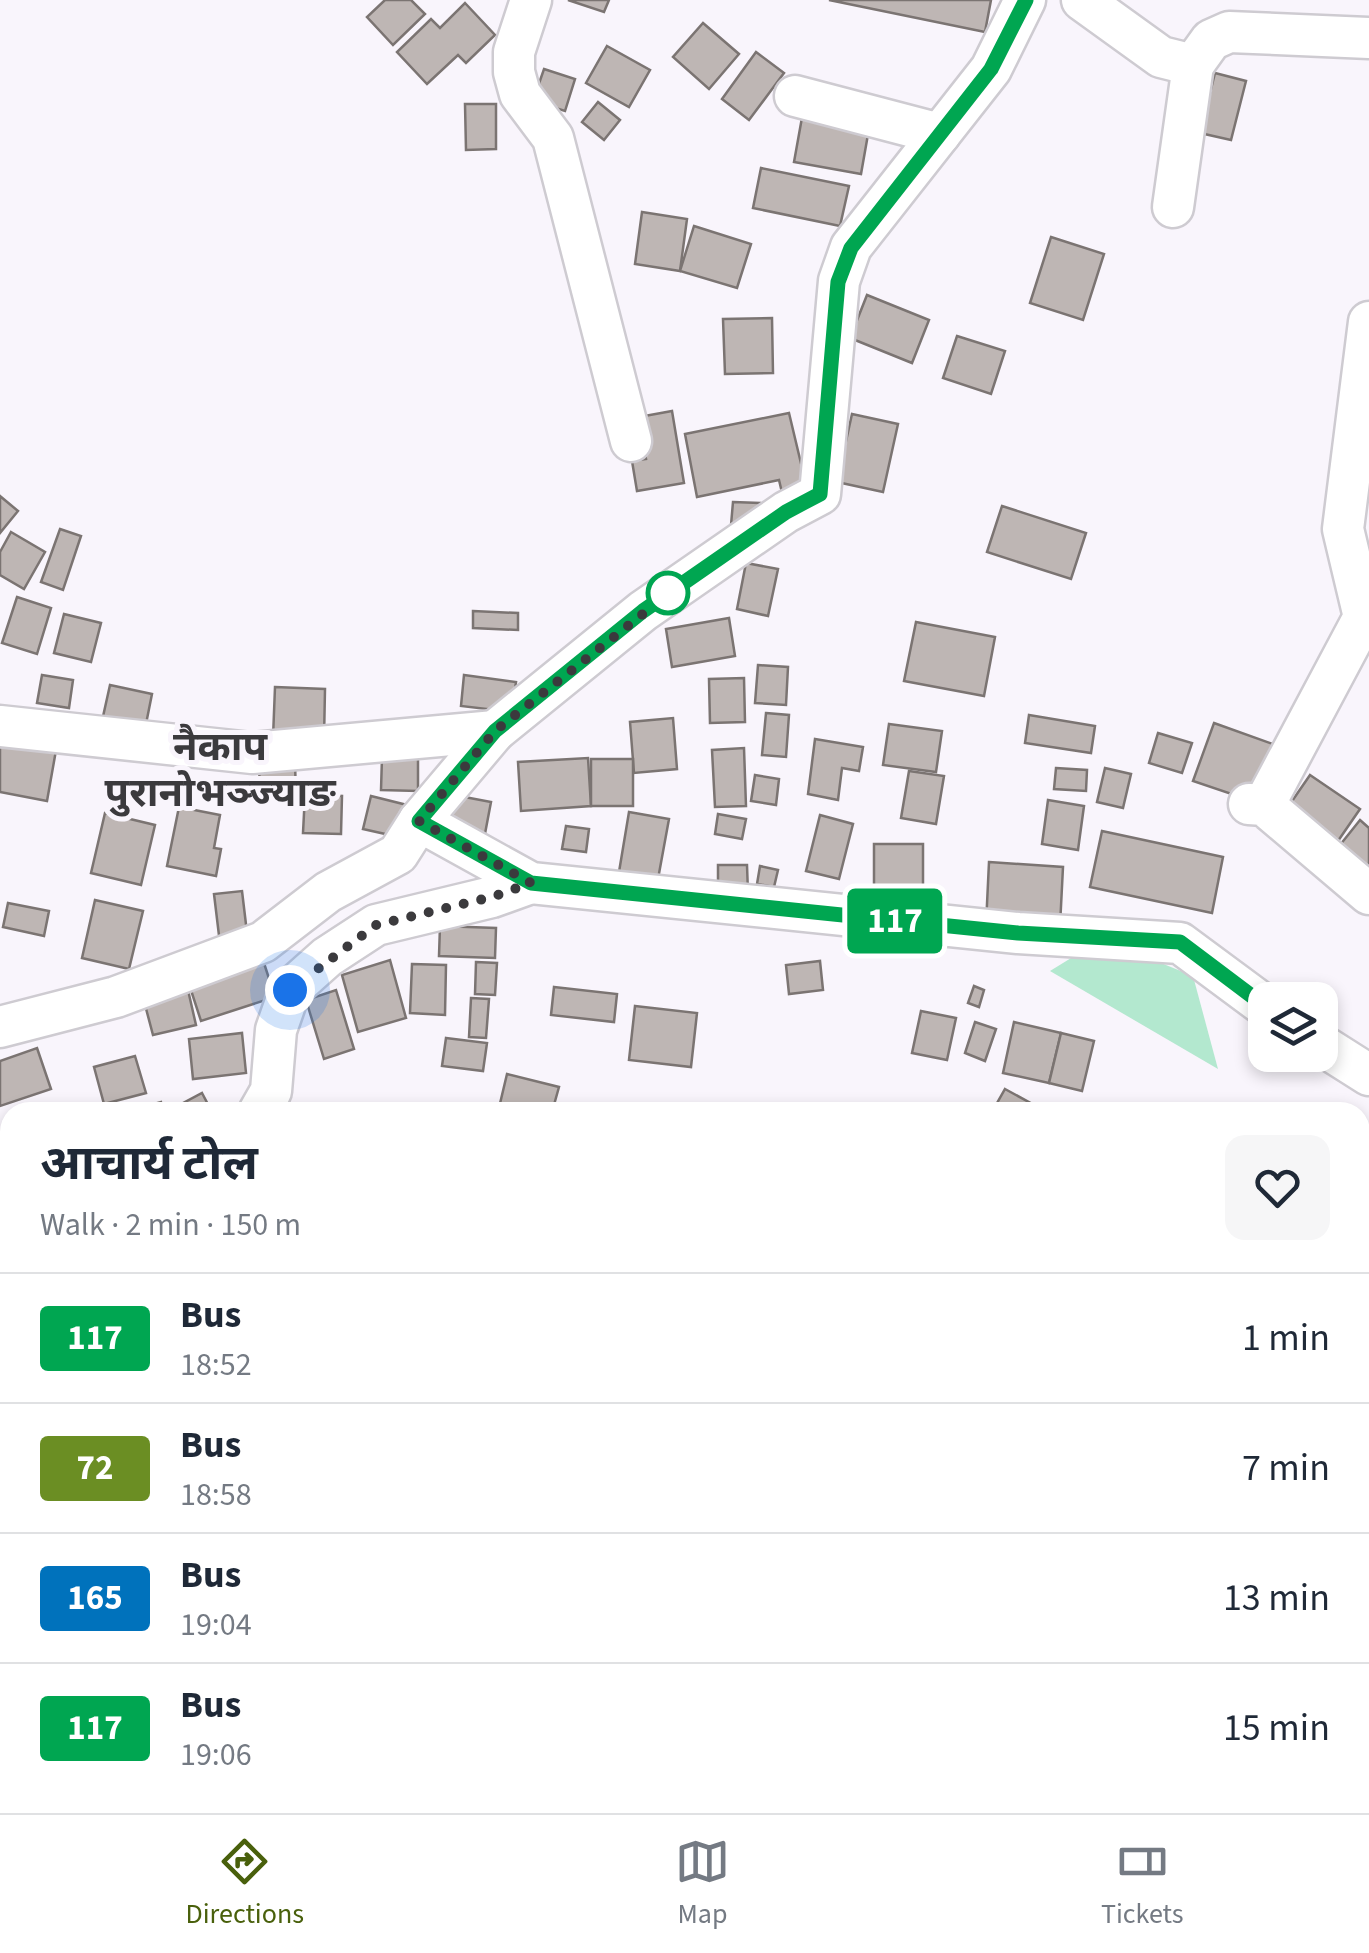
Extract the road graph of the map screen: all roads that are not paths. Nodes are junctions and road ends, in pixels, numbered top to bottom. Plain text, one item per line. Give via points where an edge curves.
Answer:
1 (531, 0) edge
2 (1026, 0) edge
3 (1082, 0) edge
4 (1369, 38) edge
5 (1193, 65) junction
6 (795, 96) dead end
7 (940, 134) junction
8 (1173, 207) dead end
9 (1369, 322) edge
10 (631, 441) dead end
11 (0, 726) edge
12 (495, 731) junction
13 (419, 821) junction
14 (531, 883) junction
15 (1369, 894) edge
16 (1248, 993) edge
17 (0, 1027) edge
18 (1338, 1055) edge
19 (1369, 1075) edge
20 (264, 1102) edge

1 - 10 street via 514,72 520,94 553,138
2 - 7 street via 991,69
3 - 5 street via 1161,57
4 - 5 street via 1228,32 1212,40
5 - 8 street
6 - 7 street
7 - 12 street via 851,248 838,282 820,494 643,611
9 - 15 street via 1343,529 1364,618 1256,804
11 - 12 street via 252,753
12 - 13 street
13 - 14 street
13 - 17 street via 398,854 328,892 263,942 116,997
14 - 16 street via 1018,933 1180,942
14 - 20 street via 376,925 328,957 290,990
18 - 19 street

